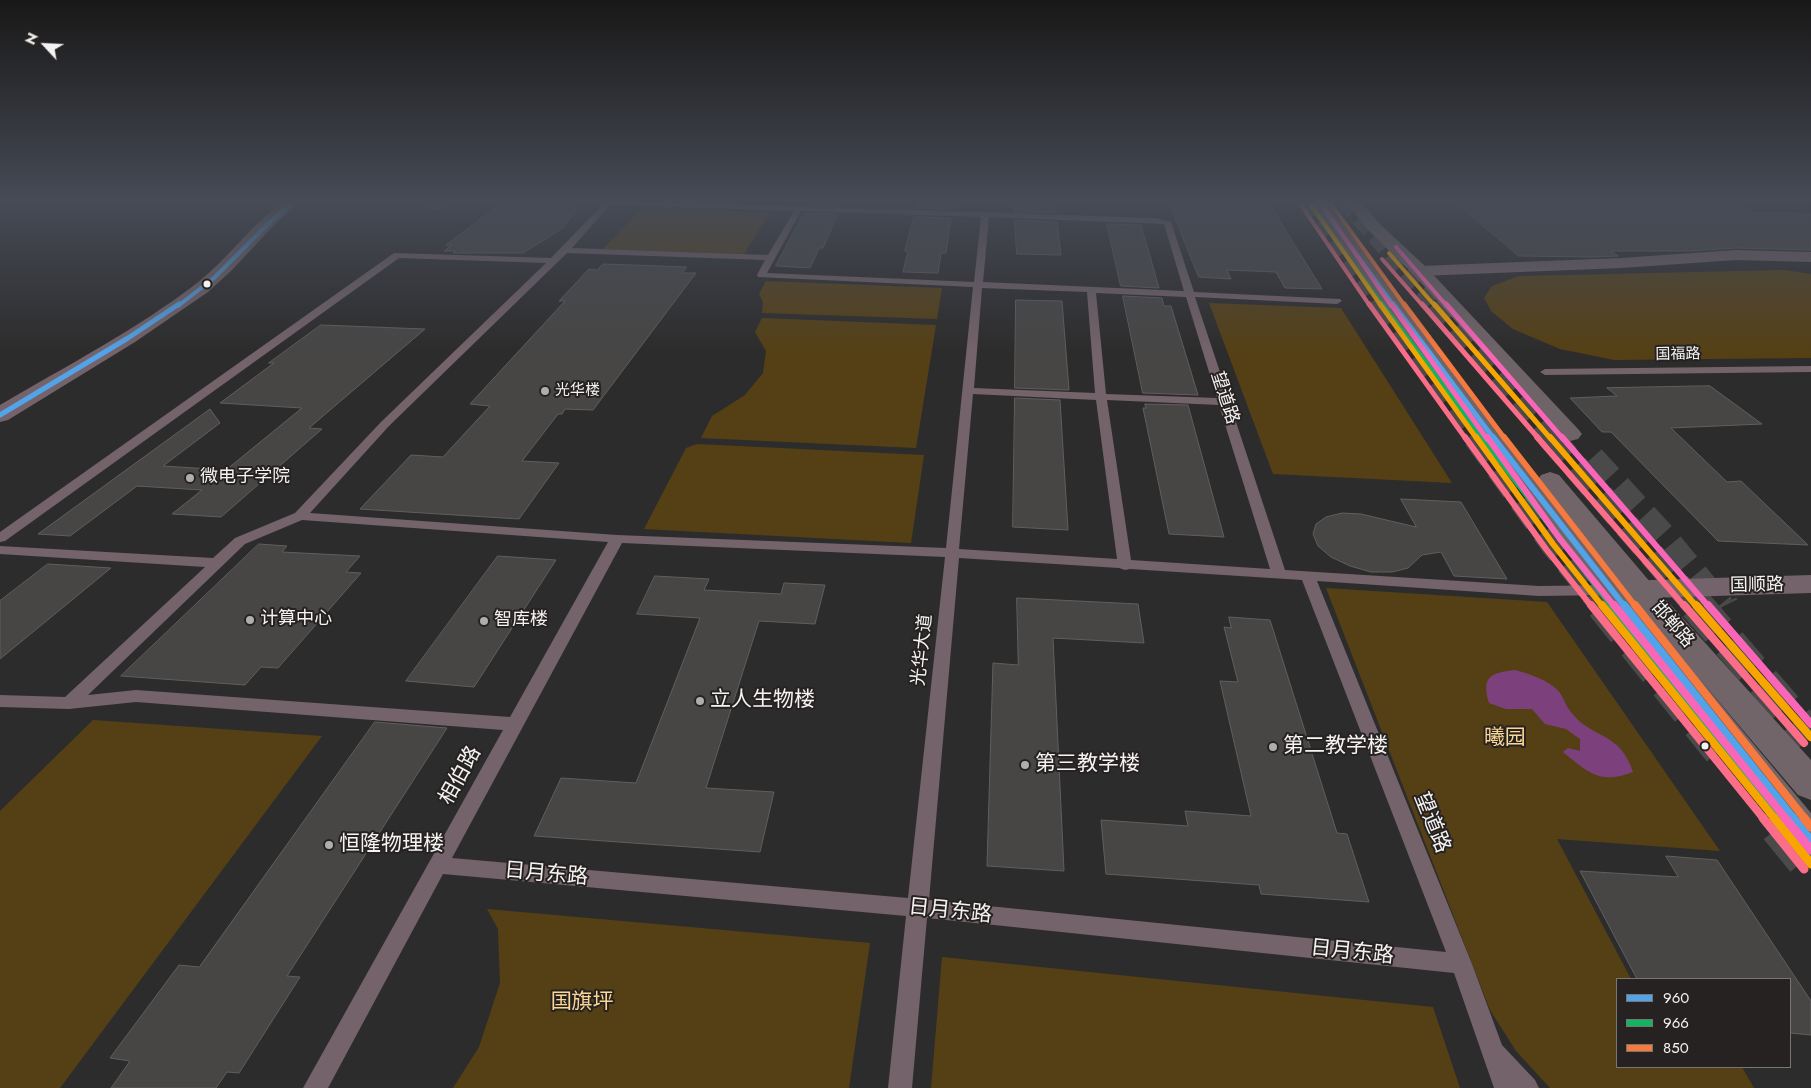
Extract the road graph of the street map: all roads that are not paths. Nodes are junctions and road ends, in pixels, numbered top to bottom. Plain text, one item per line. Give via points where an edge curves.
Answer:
1 (239, 251) edge
2 (564, 251) edge
3 (585, 251) edge
4 (774, 251) edge
5 (982, 251) edge
6 (1176, 251) edge
7 (1351, 251) edge
8 (1371, 251) edge
9 (1399, 251) edge
10 (1811, 257) edge
11 (770, 258) junction
12 (554, 261) junction
13 (1420, 271) junction
14 (978, 286) junction
15 (1091, 290) junction
16 (1190, 295) junction
17 (1337, 301) dead end
18 (1811, 369) edge
19 (1545, 372) dead end
20 (968, 391) junction
21 (1101, 397) junction
22 (1226, 402) junction
23 (0, 415) edge
24 (1570, 434) tunnel mouth
25 (300, 516) junction
26 (0, 538) edge
27 (617, 539) junction
28 (0, 550) edge
29 (952, 553) junction
30 (216, 564) junction
31 (1125, 566) junction
32 (1279, 575) junction
33 (1308, 577) junction
34 (1811, 584) edge
35 (1627, 590) junction
36 (0, 701) edge
37 (69, 703) junction
38 (515, 724) junction
39 (1811, 785) edge
40 (1811, 841) edge
41 (438, 865) junction
42 (918, 908) junction
43 (1461, 964) junction
44 (1490, 1048) junction
45 (316, 1088) edge
46 (900, 1088) edge
47 (1506, 1088) edge
48 (1527, 1088) edge

1 - 23 street via 204,287
2 - 12 lane
3 - 11 lane
4 - 11 lane
5 - 14 lane, 光华大道
6 - 16 lane, 望道路
7 - 35 main road, 邯郸路
8 - 35 main road, 邯郸路 via 1401,297
9 - 13 main road
10 - 13 street via 1736,255
11 - 14 lane via 761,275
12 - 25 lane via 385,424
12 - 26 lane via 397,255
13 - 24 highway
14 - 15 lane
14 - 20 lane, 光华大道
15 - 16 lane
15 - 21 lane
16 - 17 lane
16 - 22 lane, 望道路
18 - 19 lane, 国福路
20 - 21 lane
20 - 29 lane, 光华大道
21 - 22 lane
21 - 31 lane
22 - 32 lane, 望道路
25 - 27 lane
25 - 30 lane via 240,541
27 - 29 lane
27 - 38 lane, 相伯路
28 - 30 lane
29 - 31 lane
29 - 42 lane, 光华大道
30 - 37 lane
31 - 32 lane
32 - 33 lane
33 - 35 lane via 1539,591
33 - 43 lane, 望道路
34 - 35 street, 国顺路
35 - 39 main road, 邯郸路
35 - 40 main road, 邯郸路
36 - 37 lane
37 - 38 lane via 136,696
38 - 41 lane, 相伯路
41 - 42 lane, 日月东路
41 - 45 lane, 相伯路
42 - 43 lane, 日月东路
42 - 46 lane, 光华大道
43 - 44 lane, 望道路
44 - 47 lane, 望道路
44 - 48 lane

